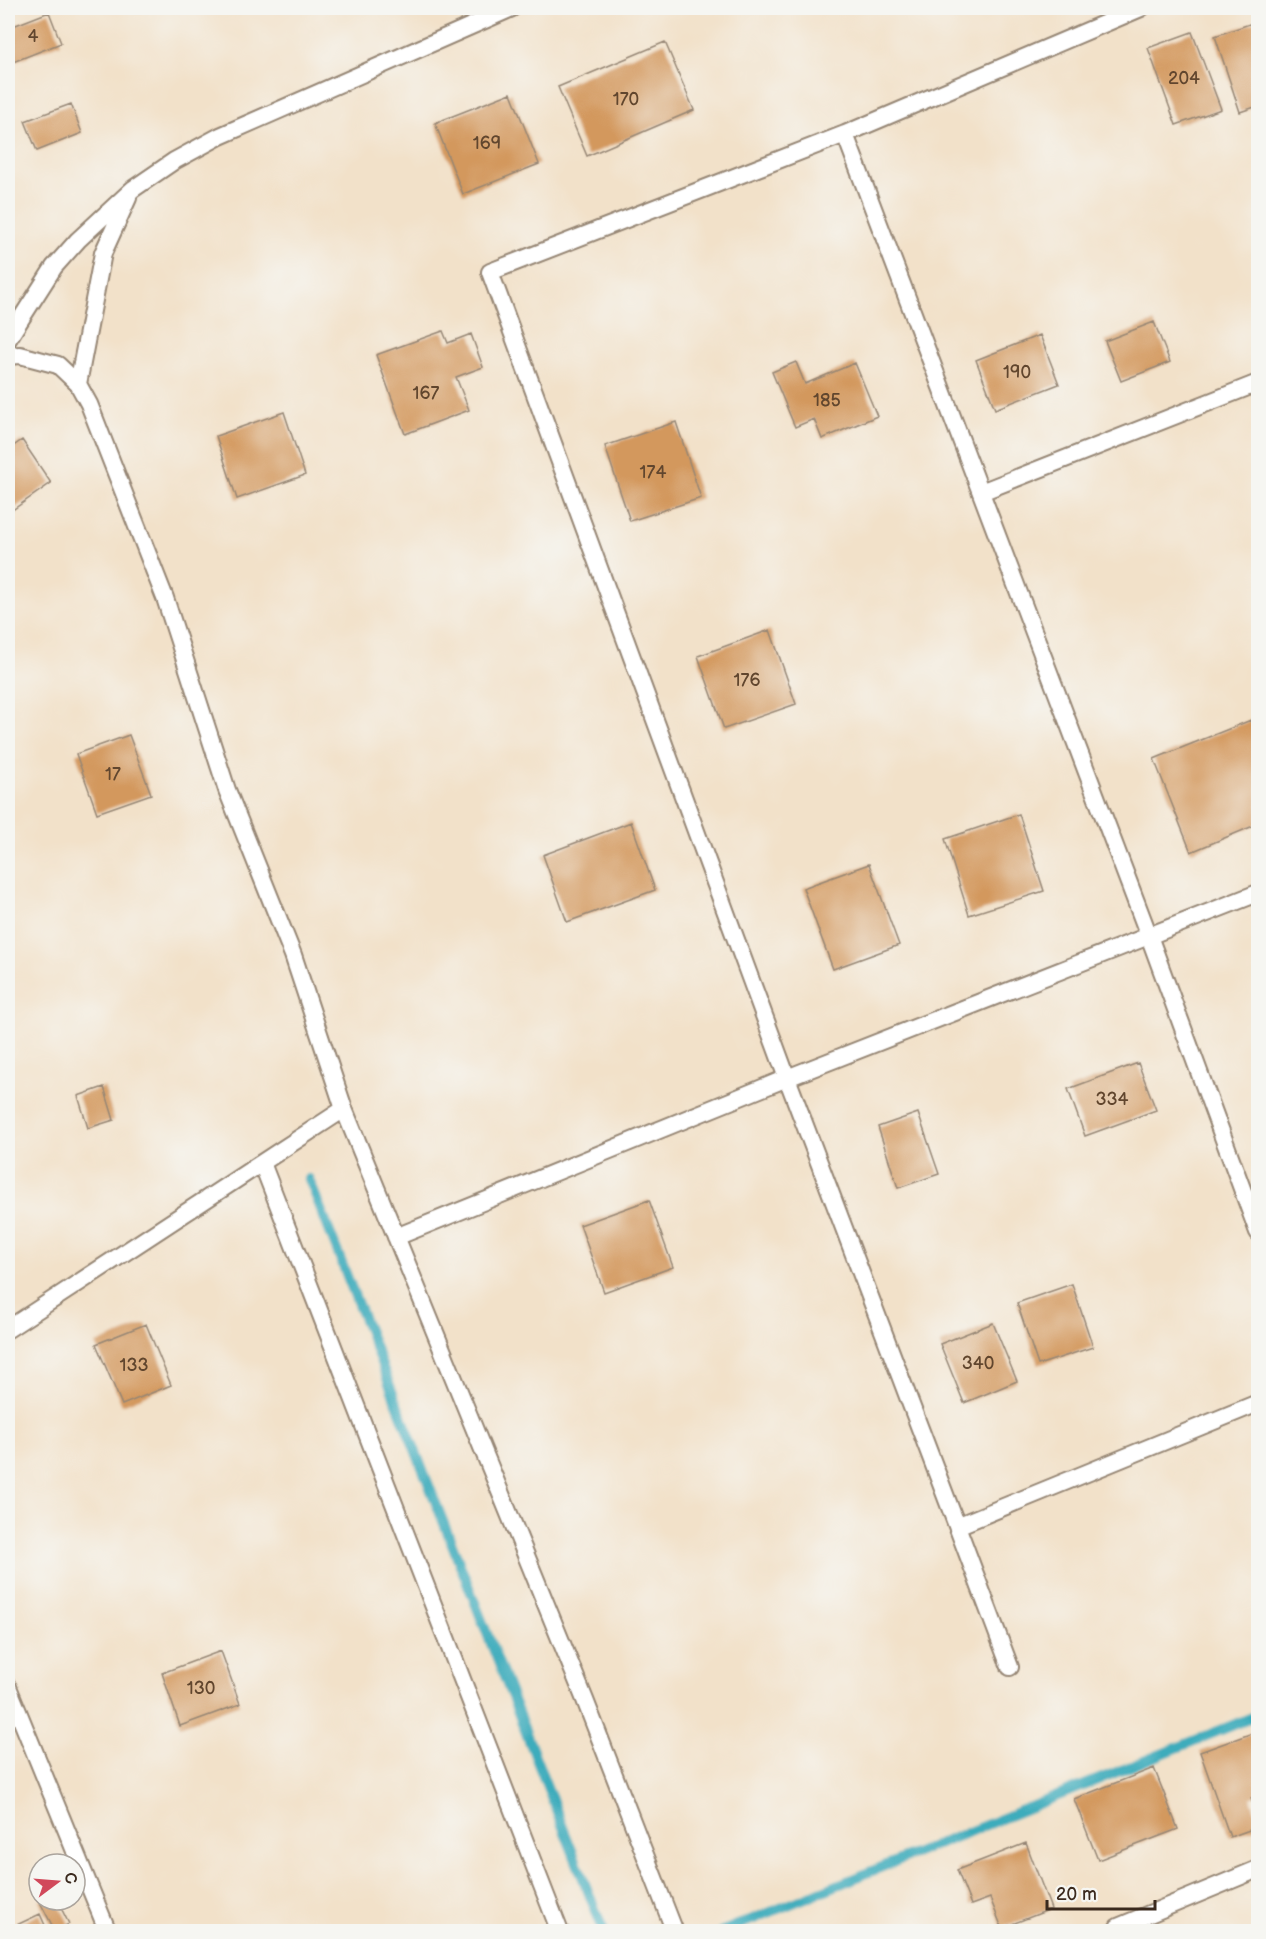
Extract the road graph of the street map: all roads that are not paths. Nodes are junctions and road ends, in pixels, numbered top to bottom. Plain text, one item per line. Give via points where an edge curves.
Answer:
1 (512, 8) edge
2 (1142, 8) edge
3 (845, 134) junction
4 (133, 189) junction
5 (8, 308) edge
6 (18, 323) junction
7 (8, 339) edge
8 (8, 356) edge
9 (1258, 383) edge
10 (78, 384) junction
11 (981, 492) junction
12 (1258, 893) edge
13 (1149, 936) junction
14 (788, 1078) junction
15 (344, 1109) junction
16 (262, 1163) junction
17 (1258, 1233) edge
18 (396, 1237) junction
19 (8, 1329) edge
20 (1258, 1403) edge
21 (957, 1526) junction
22 (1010, 1667) dead end
23 (8, 1687) edge
24 (1258, 1869) edge
25 (108, 1932) edge
26 (560, 1932) edge
27 (675, 1932) edge
28 (1120, 1932) edge

1 - 4 lane via 220,136
2 - 3 lane
3 - 11 lane
3 - 14 lane via 490,272
4 - 6 lane via 54,267
4 - 10 lane via 103,253
5 - 6 lane
6 - 7 lane
8 - 10 lane via 20,355 58,365
9 - 11 lane
10 - 15 lane via 165,598 226,790 293,956
11 - 13 lane
12 - 13 lane
13 - 14 lane
13 - 17 lane
14 - 18 lane
14 - 21 lane
15 - 16 lane
15 - 18 lane
16 - 19 lane
16 - 26 lane
18 - 27 lane
20 - 21 lane
21 - 22 lane
23 - 25 lane
24 - 28 lane via 1118,1927

